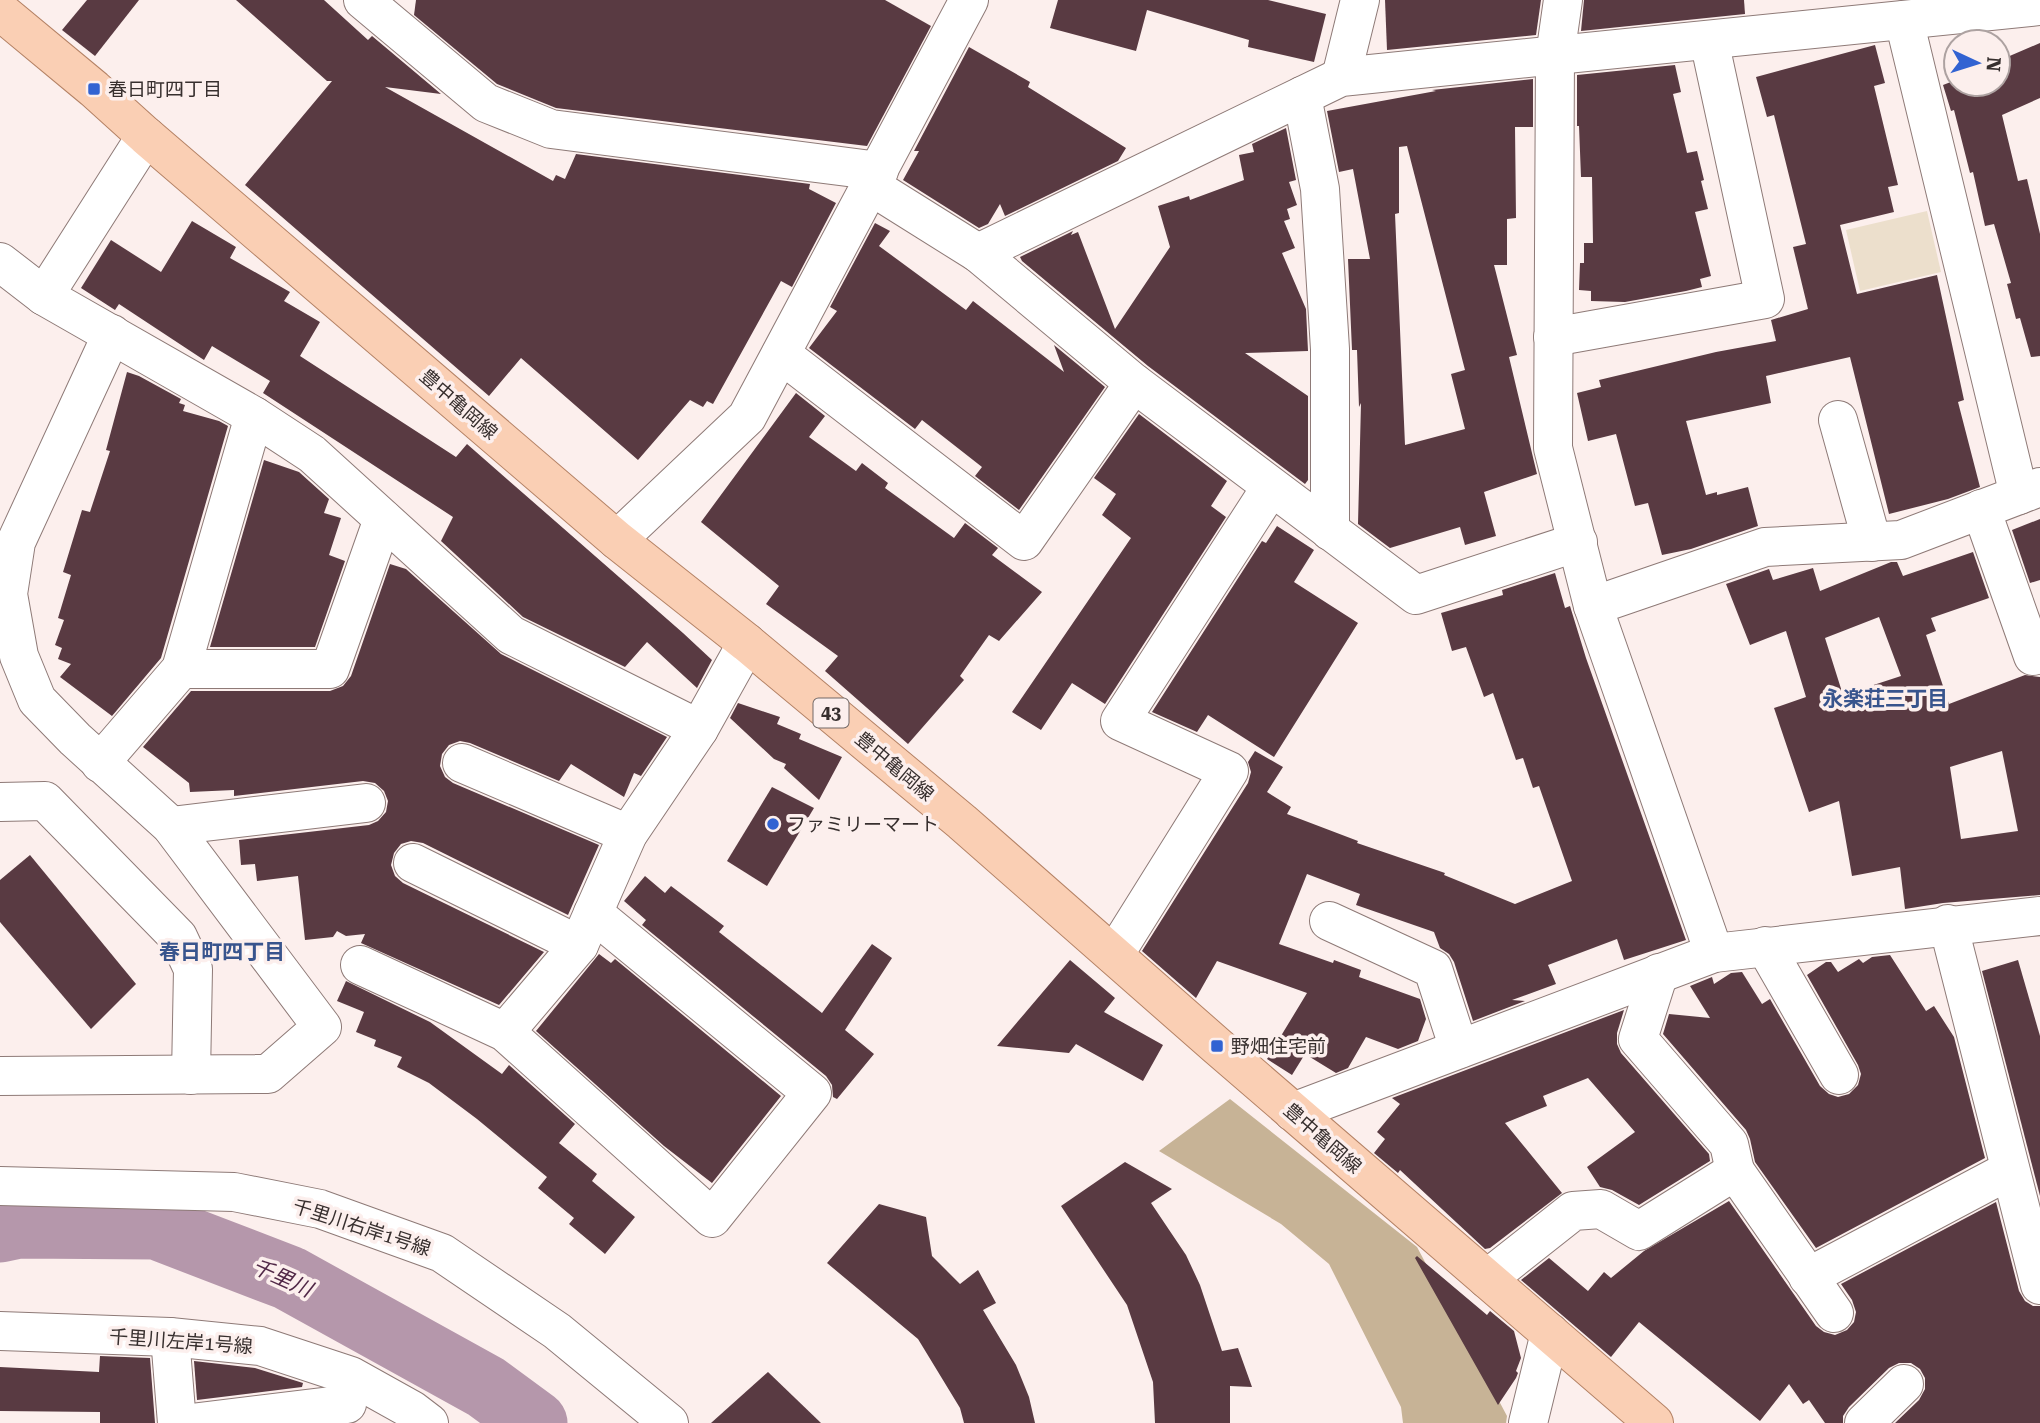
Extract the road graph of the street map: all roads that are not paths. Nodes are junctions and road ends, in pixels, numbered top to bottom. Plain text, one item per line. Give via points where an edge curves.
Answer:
1 (363, 0) edge
2 (969, 0) edge
3 (1360, 0) edge
4 (1563, 0) edge
5 (2040, 6) edge
6 (0, 11) edge
7 (1904, 20) junction
8 (1709, 40) junction
9 (1555, 55) junction
10 (1341, 77) junction
11 (1302, 96) junction
12 (146, 136) junction
13 (875, 179) junction
14 (978, 253) junction
15 (0, 262) edge
16 (44, 296) junction
17 (112, 334) junction
18 (1553, 337) junction
19 (781, 354) junction
20 (1134, 383) junction
21 (254, 416) junction
22 (1838, 420) dead end
23 (1271, 487) junction
24 (2029, 491) edge
25 (1981, 509) junction
26 (383, 519) junction
27 (1330, 531) junction
28 (617, 540) junction
29 (1578, 542) junction
30 (1872, 542) junction
31 (1593, 606) junction
32 (747, 643) junction
33 (2033, 656) dead end
34 (181, 669) junction
35 (699, 729) junction
36 (100, 763) junction
37 (462, 763) dead end
38 (46, 801) junction
39 (0, 803) edge
40 (366, 803) dead end
41 (171, 826) junction
42 (0, 831) edge
43 (628, 834) junction
44 (412, 863) dead end
45 (2040, 916) edge
46 (1329, 922) dead end
47 (1948, 924) junction
48 (586, 929) junction
49 (1765, 946) junction
50 (1714, 953) junction
51 (1114, 955) junction
52 (360, 965) dead end
53 (1659, 973) junction
54 (505, 1032) junction
55 (1459, 1049) junction
56 (191, 1075) junction
57 (1839, 1075) dead end
58 (0, 1076) edge
59 (1293, 1112) junction
60 (2010, 1170) junction
61 (1735, 1171) junction
62 (0, 1186) edge
63 (1808, 1277) junction
64 (1487, 1279) junction
65 (2040, 1285) edge
66 (1834, 1313) dead end
67 (0, 1331) edge
68 (1550, 1334) junction
69 (170, 1337) junction
70 (1904, 1384) dead end
71 (347, 1405) dead end
72 (418, 1418) edge
73 (177, 1423) edge
74 (191, 1423) edge
75 (668, 1423) edge
76 (1528, 1423) edge
77 (1654, 1423) edge
78 (1864, 1423) edge

1 - 13 street via 486,103 551,130
2 - 13 street
3 - 10 street
4 - 9 street
5 - 7 street
6 - 12 main road, 豊中亀岡線 / 43
7 - 8 street
7 - 24 street
8 - 9 street
8 - 18 street via 1765,299
9 - 10 street
9 - 18 street
10 - 11 street
11 - 14 street
11 - 27 street via 1320,189 1330,349
12 - 16 street
12 - 28 main road, 豊中亀岡線 / 43
13 - 14 street
13 - 19 street
14 - 20 street
15 - 16 street
16 - 17 street
17 - 21 street
17 - 36 street via 16,542 8,594 19,656 37,700
18 - 29 street via 1553,448
19 - 20 street via 1024,541
19 - 28 street via 747,417
20 - 23 street
21 - 26 street via 312,454
21 - 34 street
22 - 30 street
23 - 27 street
23 - 51 street via 1120,721 1228,771
24 - 25 street
25 - 30 street via 1901,540
25 - 33 street
26 - 34 street via 330,669
26 - 35 street via 511,635
27 - 29 street via 1416,595
28 - 32 main road, 豊中亀岡線 / 43
29 - 31 street
30 - 31 street via 1765,547
31 - 50 street
32 - 35 street
32 - 51 main road, 豊中亀岡線 / 43
34 - 36 street
35 - 43 street
36 - 41 street
37 - 43 street
38 - 39 street
38 - 42 street
38 - 56 street via 178,937 193,969
40 - 41 street
41 - 56 street via 322,1027 268,1074
43 - 48 street
44 - 48 street
45 - 47 street
46 - 55 street via 1433,969
47 - 49 street
47 - 60 street
48 - 54 street
48 - 54 street via 811,1093 712,1218
49 - 50 street
49 - 57 street
50 - 53 street
51 - 59 main road, 豊中亀岡線 / 43
52 - 54 street
53 - 55 street
53 - 61 street via 1638,1039 1729,1144
55 - 59 street
56 - 58 street
59 - 64 main road, 豊中亀岡線 / 43
60 - 63 street
60 - 65 street
61 - 63 street
61 - 64 street via 1639,1231 1601,1209 1573,1211
62 - 75 street, 千里川右岸1号線 via 234,1192 320,1209 442,1254 557,1331
63 - 66 street
64 - 68 main road, 豊中亀岡線 / 43
67 - 69 street, 千里川左岸1号線
68 - 76 street
68 - 77 main road, 豊中亀岡線 / 43
69 - 72 street, 千里川左岸1号線 via 260,1346 351,1376
69 - 73 street
70 - 78 street
71 - 74 street

